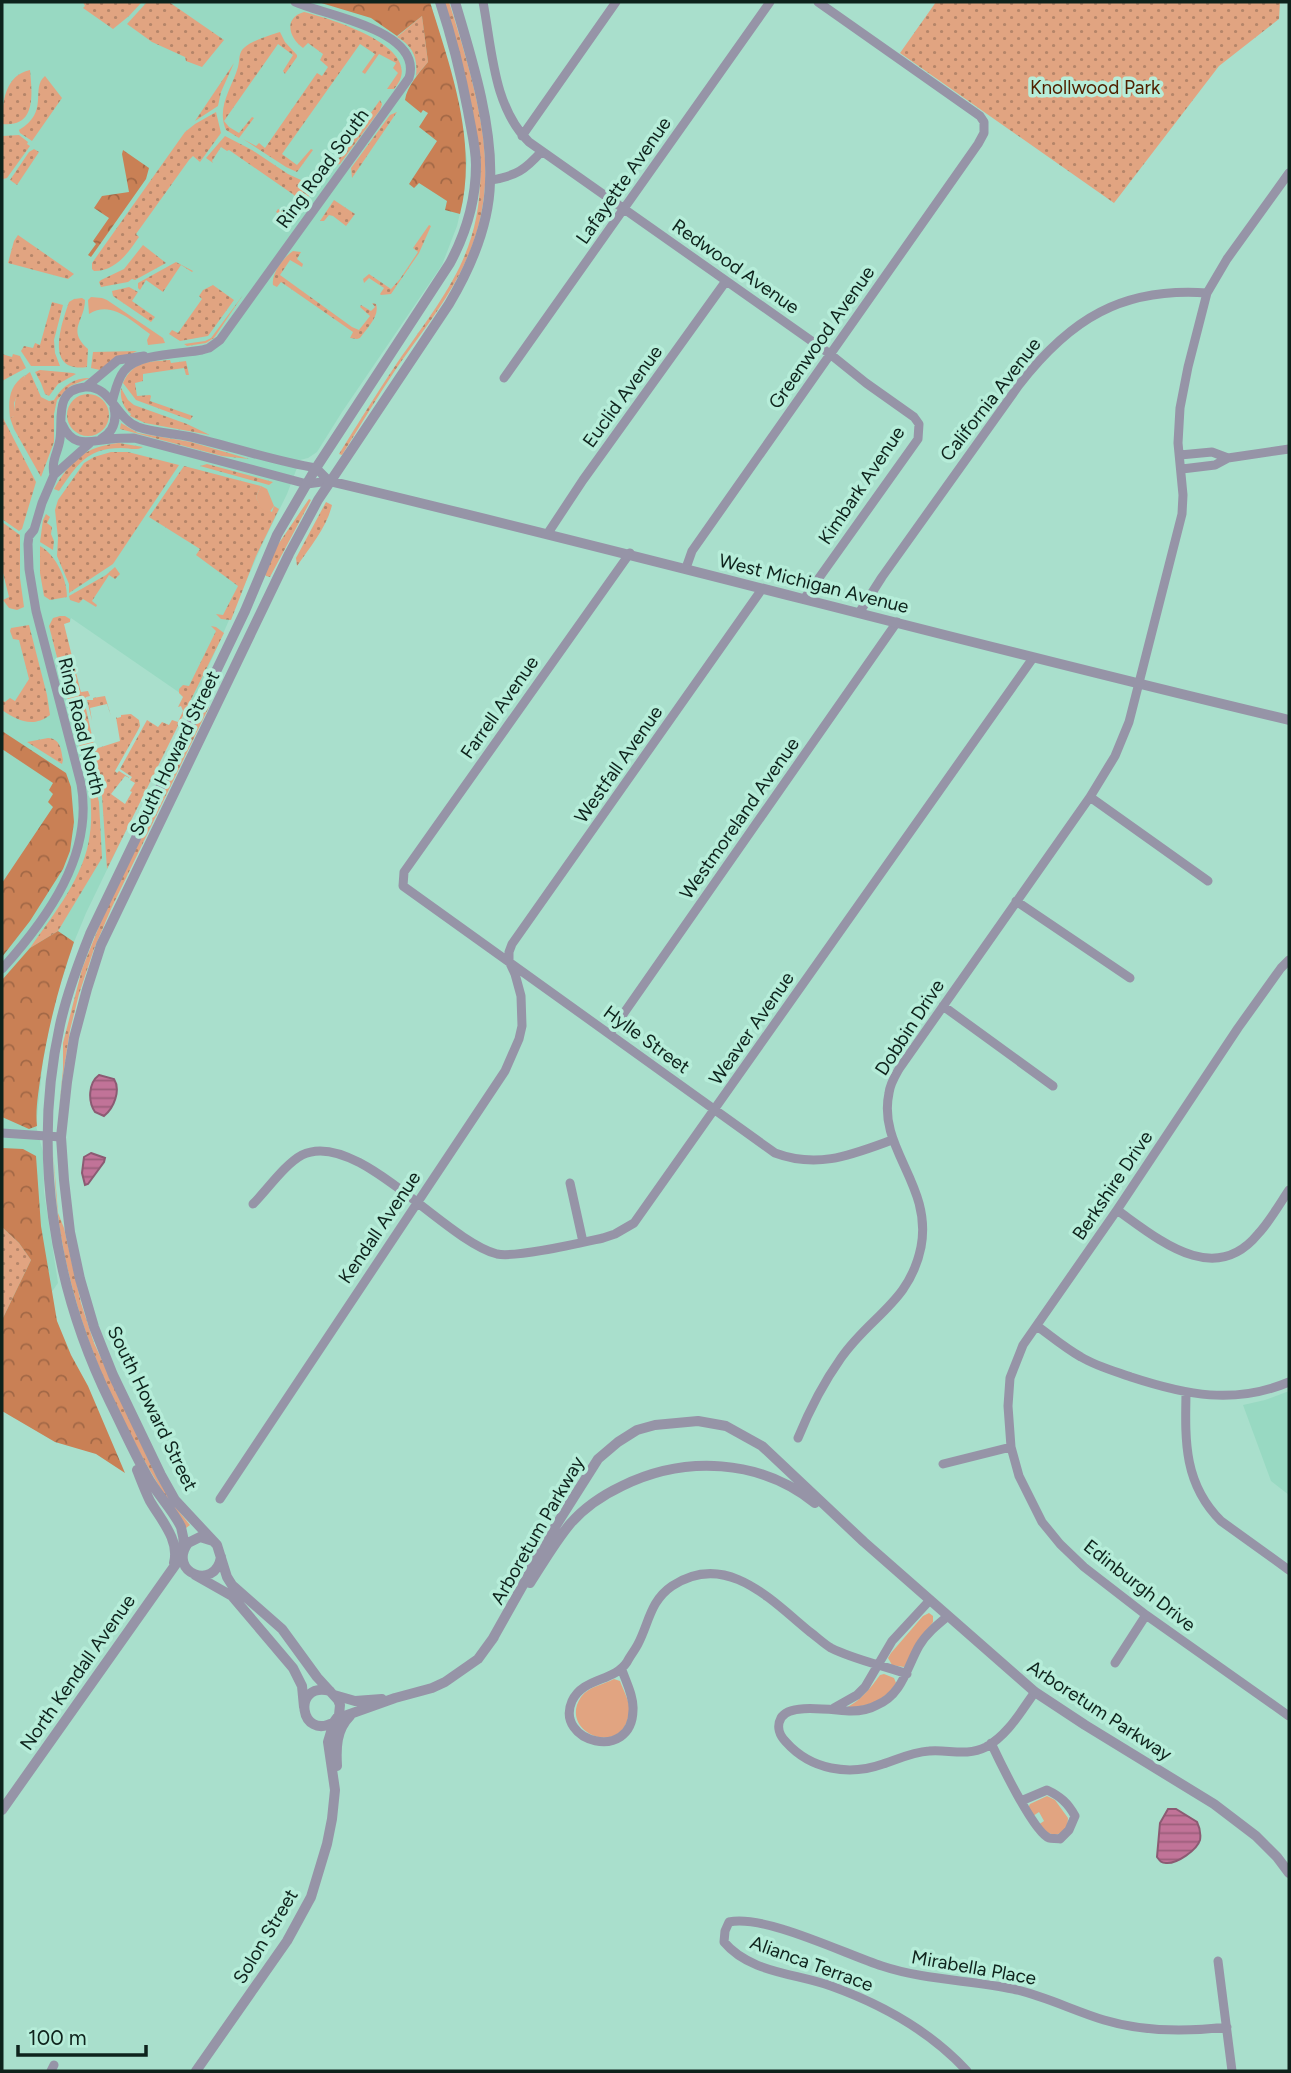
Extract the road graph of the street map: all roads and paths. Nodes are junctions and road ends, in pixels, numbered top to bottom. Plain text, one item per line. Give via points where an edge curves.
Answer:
1 (295, 2) edge
2 (440, 2) edge
3 (455, 2) edge
4 (483, 2) edge
5 (616, 2) edge
6 (770, 2) edge
7 (818, 2) edge
8 (523, 136) junction
9 (542, 151) junction
10 (1289, 173) edge
11 (491, 180) junction
12 (624, 209) junction
13 (726, 281) junction
14 (1208, 293) junction
15 (830, 354) junction
16 (148, 357) junction
17 (504, 378) dead end
18 (86, 387) junction
19 (113, 405) junction
20 (61, 422) junction
21 (919, 424) joint
22 (93, 442) junction
23 (1289, 449) edge
24 (1180, 455) junction
25 (1228, 458) junction
26 (316, 468) junction
27 (1182, 469) junction
28 (54, 475) junction
29 (330, 481) junction
30 (307, 484) junction
31 (548, 533) junction
32 (630, 553) junction
33 (686, 568) junction
34 (257, 580) junction
35 (273, 587) junction
36 (762, 589) junction
37 (804, 599) junction
38 (859, 613) junction
39 (897, 622) junction
40 (1032, 658) junction
41 (1139, 684) junction
42 (1289, 720) edge
43 (1090, 797) junction
44 (1208, 881) dead end
45 (402, 883) joint
46 (1016, 901) junction
47 (1289, 960) edge
48 (509, 961) junction
49 (2, 968) edge
50 (1130, 978) dead end
51 (943, 1006) junction
52 (610, 1033) junction
53 (1053, 1086) dead end
54 (715, 1110) junction
55 (2, 1133) edge
56 (48, 1137) junction
57 (61, 1138) junction
58 (892, 1140) junction
59 (570, 1182) dead end
60 (1289, 1190) edge
61 (417, 1201) junction
62 (253, 1204) dead end
63 (1117, 1210) junction
64 (583, 1242) junction
65 (1037, 1326) junction
66 (1289, 1382) edge
67 (1186, 1394) junction
68 (108, 1399) junction
69 (798, 1438) dead end
70 (1011, 1447) junction
71 (943, 1464) dead end
72 (220, 1499) dead end
73 (213, 1541) junction
74 (864, 1542) junction
75 (183, 1551) junction
76 (221, 1557) junction
77 (172, 1568) junction
78 (1289, 1570) edge
79 (195, 1575) junction
80 (930, 1600) junction
81 (1146, 1615) junction
82 (948, 1616) junction
83 (492, 1640) junction
84 (1115, 1663) dead end
85 (879, 1664) junction
86 (622, 1670) junction
87 (907, 1674) junction
88 (1035, 1692) junction
89 (332, 1693) junction
90 (395, 1698) junction
91 (304, 1707) junction
92 (832, 1708) junction
93 (355, 1713) junction
94 (1289, 1716) edge
95 (335, 1721) junction
96 (990, 1743) junction
97 (335, 1790) junction
98 (1021, 1801) junction
99 (2, 1810) edge
100 (1289, 1873) edge
101 (724, 1931) joint
102 (1218, 1961) dead end
103 (1227, 2027) junction
104 (196, 2071) edge
105 (967, 2071) edge
106 (1232, 2071) edge

1 - 16 street, Ring Road South via 358,22 386,37 406,52 409,78 220,340 202,350
2 - 26 street, South Howard Street via 460,70 474,146 470,214 450,263
3 - 11 street, South Howard Street via 484,118
4 - 8 street via 500,92
5 - 8 street
6 - 12 street, Lafayette Avenue
7 - 15 street, Greenwood Avenue via 980,116 985,128
8 - 9 street, Redwood Avenue
9 - 11 street via 519,173
9 - 12 street, Redwood Avenue
10 - 14 street, Dobbin Drive
11 - 29 street, South Howard Street via 486,214 465,277
12 - 13 street, Redwood Avenue
12 - 17 street, Lafayette Avenue
13 - 15 street, Redwood Avenue
13 - 31 street, Euclid Avenue
14 - 24 street, Dobbin Drive via 1180,408
14 - 38 street, California Avenue via 1125,300 1087,318 1055,344 1004,404
15 - 21 street, Redwood Avenue
15 - 33 street, Greenwood Avenue via 692,551
16 - 18 street, Ring Road South via 128,357 111,365
16 - 19 street, Ring Road South via 127,368
18 - 19 street, West Michigan Avenue via 101,391
18 - 20 street, Ring Road North via 66,397
19 - 22 street, Ring Road South via 116,419 112,429
19 - 26 street, West Michigan Avenue via 128,422 141,428
20 - 22 street via 72,439
20 - 28 street, Ring Road North
21 - 37 street, Kimbark Avenue via 912,447
22 - 28 street, Ring Road North
22 - 30 street, West Michigan Avenue via 134,438
23 - 25 street
24 - 25 street via 1212,452
24 - 27 street, Dobbin Drive
25 - 27 street via 1214,466
26 - 29 street, West Michigan Avenue
26 - 30 street, South Howard Street
27 - 41 street, Dobbin Drive via 1180,523
28 - 49 street, Ring Road North via 29,536 29,569 81,785 82,830 69,875 45,915
29 - 30 street, West Michigan Avenue
29 - 31 street, West Michigan Avenue
29 - 35 street, South Howard Street
30 - 34 street, South Howard Street
31 - 32 street, West Michigan Avenue
32 - 33 street, West Michigan Avenue
32 - 45 street, Farrell Avenue via 404,872
33 - 36 street, West Michigan Avenue
34 - 35 street
34 - 56 street, South Howard Street via 105,899 71,984 52,1069
35 - 57 street, South Howard Street via 101,945 74,1038
36 - 37 street, West Michigan Avenue
36 - 48 street, Westfall Avenue via 512,944
37 - 38 street, West Michigan Avenue
38 - 39 street, West Michigan Avenue
39 - 40 street, West Michigan Avenue
39 - 52 street, Westmoreland Avenue
40 - 41 street, West Michigan Avenue
40 - 54 street, Weaver Avenue
41 - 42 street, West Michigan Avenue
41 - 43 street, Dobbin Drive via 1123,740
43 - 44 street
43 - 46 street, Dobbin Drive
45 - 48 street, Hylle Street
46 - 50 street
46 - 51 street, Dobbin Drive
47 - 63 street, Berkshire Drive
48 - 52 street, Hylle Street
48 - 61 street, Kendall Avenue via 522,1012 514,1054
51 - 53 street
51 - 58 street, Dobbin Drive via 890,1088
52 - 54 street, Hylle Street
54 - 58 street, Hylle Street via 775,1153 798,1160 843,1157
54 - 64 street, Weaver Avenue via 634,1223 615,1234
55 - 56 street
56 - 57 street
56 - 68 street, South Howard Street via 54,1232 65,1284
57 - 73 street, South Howard Street via 70,1232 94,1327 161,1475 175,1500
58 - 69 street, Dobbin Drive via 917,1193 923,1217 920,1250 904,1291 841,1357
59 - 64 street
60 - 63 street via 1257,1236 1236,1252 1212,1258 1177,1251
61 - 62 street, Weaver Avenue via 348,1156 319,1151 295,1160
61 - 64 street, Weaver Avenue via 464,1239 495,1253
61 - 72 street, Kendall Avenue
63 - 65 street, Berkshire Drive
65 - 67 street via 1083,1359
65 - 70 street, Berkshire Drive via 1010,1378
66 - 67 street via 1237,1396
67 - 78 street via 1186,1454 1195,1483 1213,1513
68 - 75 street, South Howard Street via 145,1473 180,1525
68 - 77 street via 148,1496 173,1541
70 - 71 street
70 - 81 street, Edinburgh Drive via 1019,1476 1042,1522 1084,1567
73 - 75 street via 200,1537
73 - 76 street
74 - 80 street, Arboretum Parkway
74 - 83 street, Arboretum Parkway via 800,1492 772,1477 714,1466 658,1471 610,1492 571,1523
74 - 83 street, Arboretum Parkway via 762,1446 726,1426 698,1421 637,1430 598,1459 536,1557
75 - 77 street, North Kendall Avenue
75 - 79 street via 185,1567
76 - 79 street via 213,1572
76 - 89 street via 232,1584 282,1629
77 - 99 street, North Kendall Avenue
79 - 91 street via 232,1596 293,1668 302,1685
80 - 82 street, Arboretum Parkway
80 - 85 street via 901,1629
81 - 84 street
81 - 94 street, Edinburgh Drive
82 - 87 street via 927,1634
82 - 88 street, Arboretum Parkway
83 - 90 street, Arboretum Parkway via 478,1659 454,1677
85 - 86 street via 830,1647 751,1584 727,1575 698,1574 671,1586 653,1605
85 - 87 street
85 - 92 street via 857,1695
86 - 86 street via 634,1707 632,1723 620,1738 606,1743 590,1741 577,1731 570,1716 571,1703 591,1682
87 - 92 street via 895,1692 877,1706 853,1711
88 - 96 street via 1009,1727
88 - 100 street, Arboretum Parkway via 1214,1804 1256,1836
89 - 90 street, Arboretum Parkway via 355,1701
89 - 91 street via 313,1692
89 - 95 street, Solon Street via 340,1705
90 - 93 street, Arboretum Parkway
91 - 95 street via 311,1723 323,1726
92 - 96 street via 792,1710 779,1720 781,1736 794,1751 830,1768 852,1772 914,1753 967,1752
93 - 95 street, Arboretum Parkway
93 - 97 street via 339,1732
95 - 97 street, Solon Street via 328,1742
96 - 98 street
97 - 104 street, Solon Street via 327,1844 305,1910
98 - 98 street via 1048,1838 1060,1839 1069,1830 1074,1816 1058,1795 1047,1790
101 - 103 street, Mirabella Place via 729,1922 740,1919 760,1923 883,1967 1016,1990 1134,2027 1166,2031
101 - 105 street, Alianca Terrace via 724,1942 732,1952 767,1969 828,1985 880,2008 925,2035
102 - 103 street
103 - 106 street

